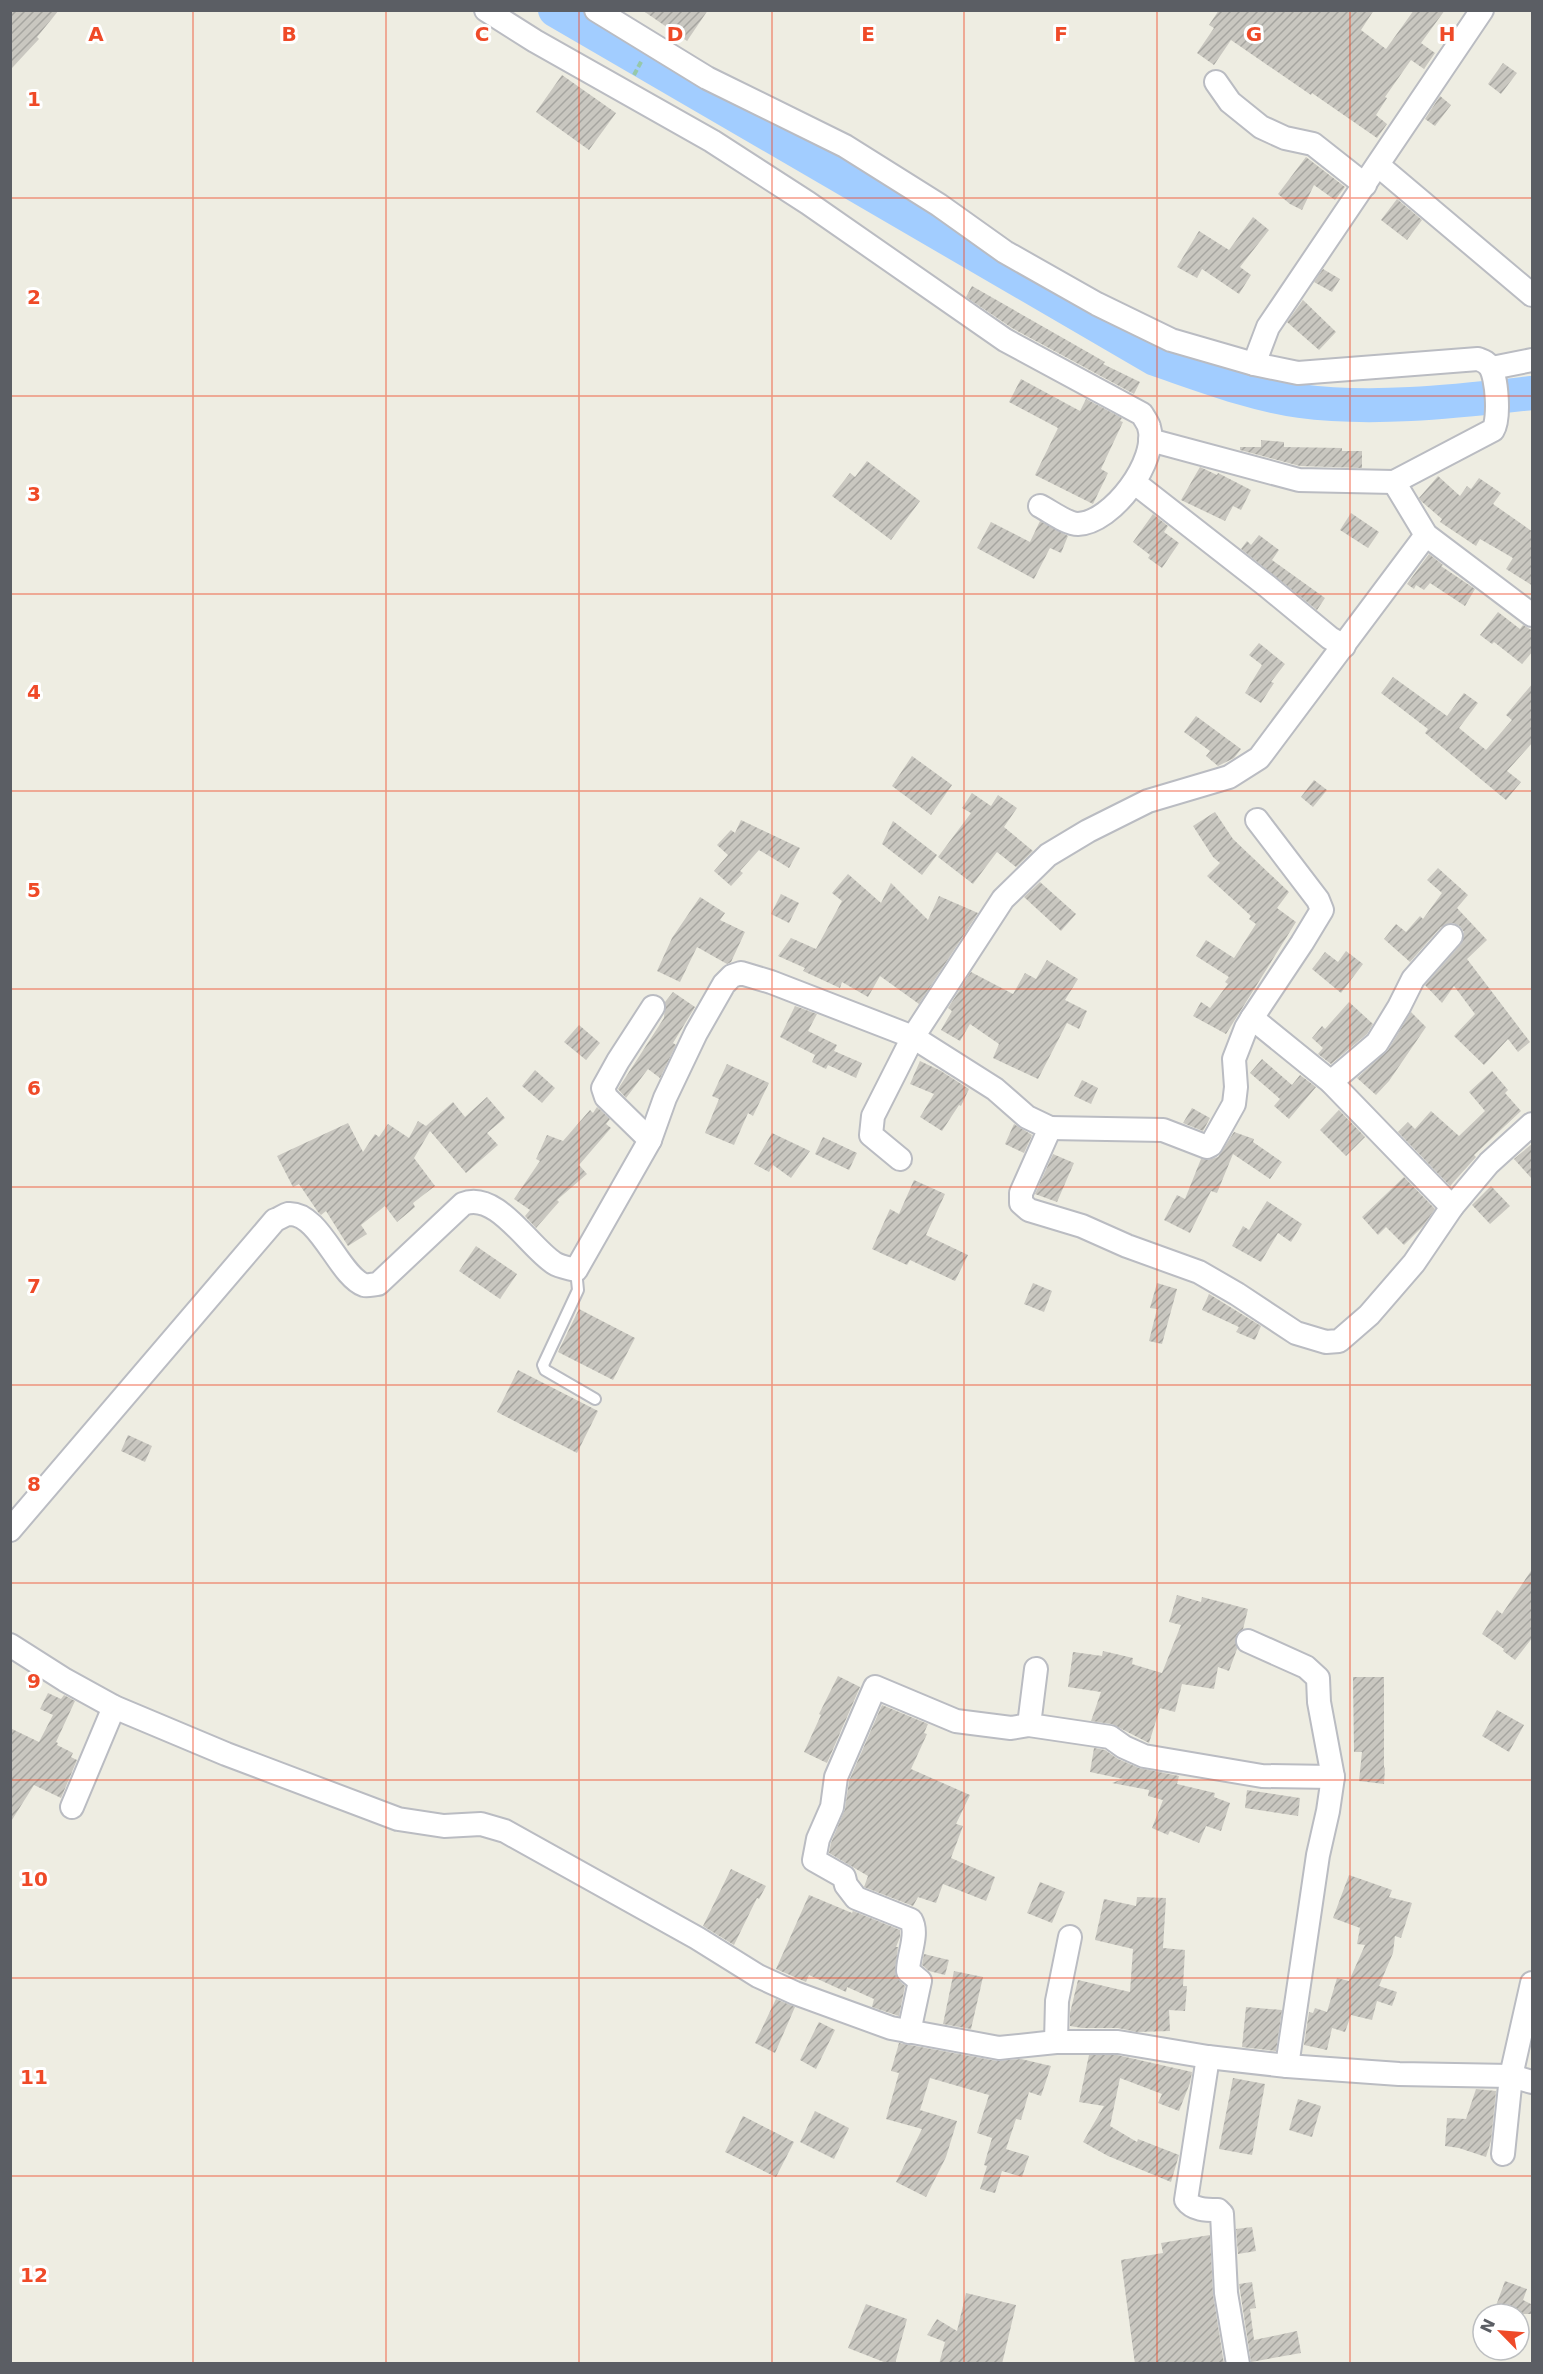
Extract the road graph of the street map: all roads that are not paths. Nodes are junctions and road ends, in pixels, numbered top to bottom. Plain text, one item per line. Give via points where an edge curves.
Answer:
1 (486, 10) edge
2 (596, 10) edge
3 (1482, 10) edge
4 (1216, 82) dead end
5 (1379, 166) junction
6 (1365, 185) junction
7 (1533, 295) edge
8 (1533, 360) edge
9 (1254, 364) junction
10 (1493, 374) junction
11 (1150, 440) junction
12 (1394, 482) junction
13 (1135, 483) junction
14 (1040, 506) dead end
15 (1426, 535) junction
16 (1533, 615) edge
17 (1344, 646) junction
18 (1257, 820) dead end
19 (1451, 936) dead end
20 (653, 1007) dead end
21 (1252, 1018) junction
22 (913, 1037) junction
23 (1331, 1082) junction
24 (1533, 1124) edge
25 (1050, 1128) junction
26 (650, 1140) junction
27 (900, 1160) dead end
28 (1452, 1207) junction
29 (576, 1270) junction
30 (595, 1399) dead end
31 (10, 1530) edge
32 (1248, 1641) dead end
33 (10, 1646) edge
34 (1036, 1669) dead end
35 (114, 1707) junction
36 (1029, 1725) junction
37 (1333, 1777) junction
38 (72, 1807) dead end
39 (1070, 1937) dead end
40 (1533, 1983) edge
41 (909, 2032) junction
42 (1056, 2042) junction
43 (1208, 2058) junction
44 (1287, 2066) junction
45 (1522, 2079) edge
46 (1503, 2154) dead end
47 (1238, 2364) edge

1 - 11 street via 712,141 1005,340 1142,414
2 - 9 street via 707,78 845,146 1005,252 1097,304 1171,340
3 - 5 street
4 - 6 street via 1230,102 1262,127 1285,138 1313,144
5 - 6 street
5 - 7 street
6 - 9 street via 1268,327
8 - 10 street
9 - 10 street via 1298,373 1478,359 1486,362
10 - 12 street via 1498,416 1493,430
11 - 12 street via 1299,480
11 - 13 street
12 - 15 street
13 - 14 street via 1096,520 1076,524
13 - 17 street
15 - 16 street
15 - 17 street
17 - 22 street via 1259,758 1229,777 1148,801 1048,855 1003,899
18 - 21 street via 1322,910
19 - 23 street via 1413,979 1377,1043
20 - 26 street via 603,1088 606,1097
21 - 23 street
21 - 25 street via 1234,1059 1234,1104 1215,1140 1207,1147 1163,1130
22 - 25 street via 995,1089 1027,1117
22 - 26 street via 771,982 741,974 732,976 696,1032
22 - 27 street via 873,1116 871,1135
23 - 28 street
24 - 28 street via 1489,1163
25 - 28 street via 1021,1193 1021,1203 1199,1272 1296,1333 1326,1342 1339,1341 1368,1315 1414,1263
26 - 29 street
29 - 30 lane via 578,1290 543,1365 545,1370
29 - 31 street via 554,1263 504,1216 474,1200 464,1204 378,1284 365,1285 354,1278 316,1229 299,1216 288,1214 275,1220
32 - 37 street via 1306,1667 1318,1678
33 - 35 street
34 - 36 street
35 - 38 street
35 - 41 street via 398,1819 444,1826 481,1824 505,1832 758,1976 795,1993
36 - 37 street via 1110,1737 1144,1756 1262,1776
36 - 41 street via 1011,1728 956,1721 875,1687 836,1777 832,1807 814,1860 844,1877 856,1898 911,1920 915,1927 908,1971 920,1982
37 - 44 street
39 - 42 street via 1057,2001
40 - 45 street
41 - 42 street via 999,2048
42 - 43 street via 1118,2042
43 - 44 street
43 - 47 street via 1186,2200 1189,2205 1222,2214 1226,2293
44 - 45 street
45 - 46 street

